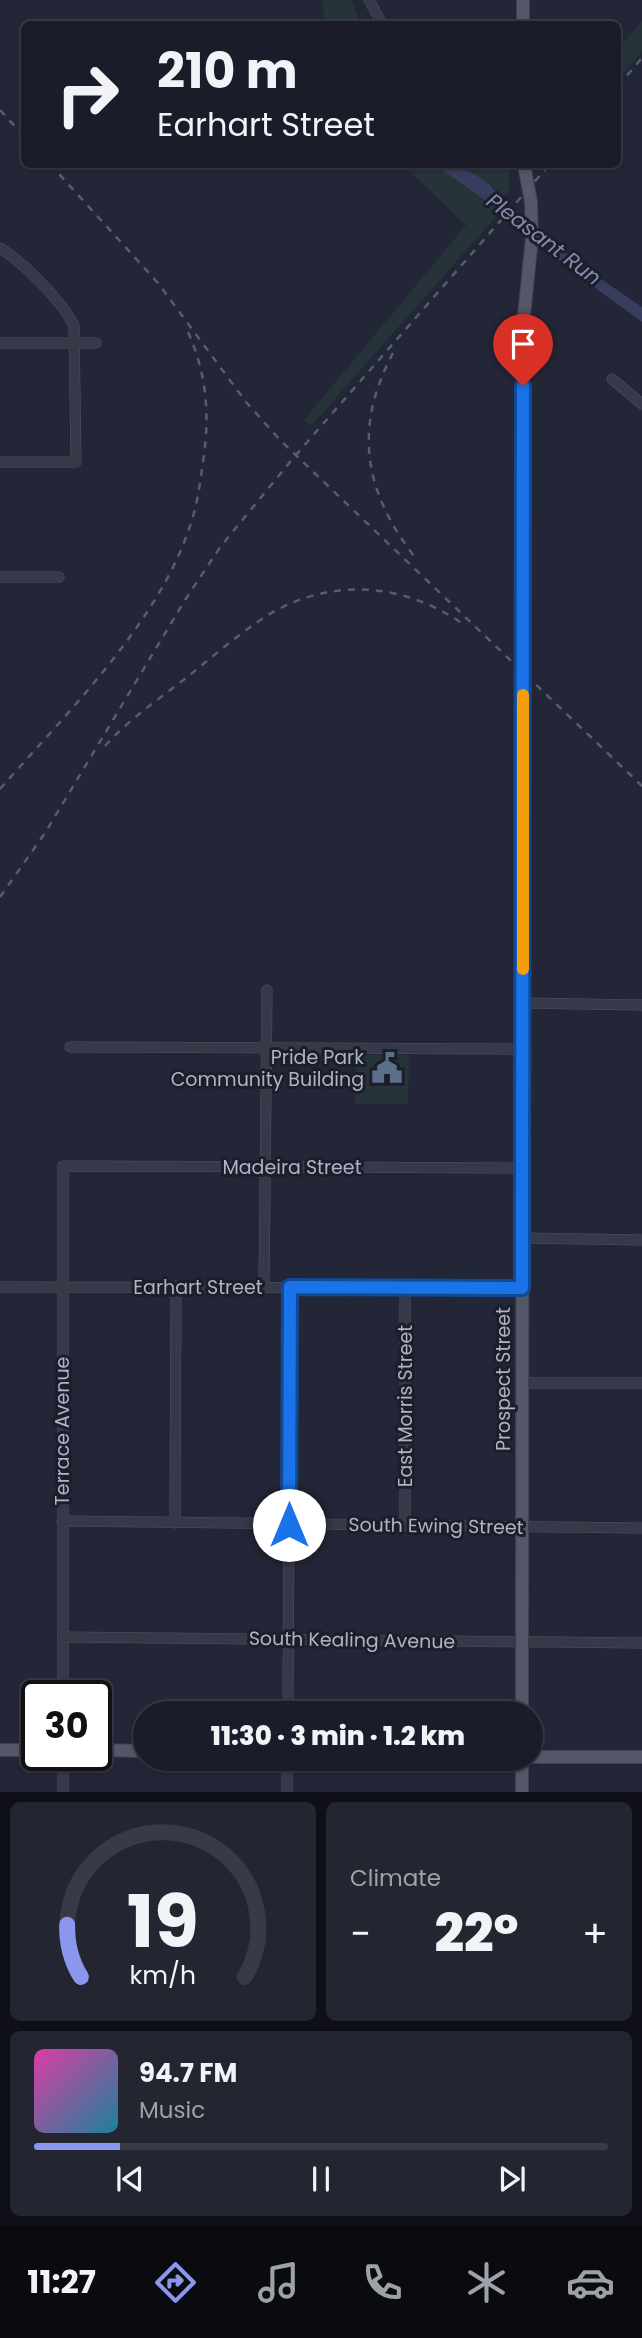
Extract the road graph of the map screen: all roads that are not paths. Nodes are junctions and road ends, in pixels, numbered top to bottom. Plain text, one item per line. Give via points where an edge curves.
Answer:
1 (369, 0) edge
2 (523, 0) edge
3 (380, 21) edge
4 (523, 21) edge
5 (525, 168) edge
6 (0, 248) edge
7 (0, 343) edge
8 (76, 343) junction
9 (96, 343) dead end
10 (612, 379) dead end
11 (642, 404) edge
12 (0, 462) edge
13 (0, 577) edge
14 (59, 577) dead end
15 (267, 990) dead end
16 (523, 1003) junction
17 (642, 1005) edge
18 (70, 1047) dead end
19 (267, 1048) junction
20 (523, 1048) junction
21 (63, 1166) joint
22 (265, 1167) junction
23 (522, 1168) junction
24 (523, 1238) junction
25 (642, 1240) edge
26 (176, 1286) junction
27 (0, 1287) edge
28 (62, 1287) junction
29 (264, 1287) junction
30 (290, 1287) junction
31 (405, 1287) junction
32 (522, 1288) junction
33 (522, 1383) junction
34 (642, 1383) edge
35 (62, 1521) junction
36 (175, 1523) junction
37 (289, 1525) junction
38 (405, 1526) junction
39 (523, 1527) junction
40 (642, 1528) edge
41 (63, 1636) junction
42 (289, 1639) junction
43 (522, 1642) junction
44 (642, 1643) edge
45 (63, 1680) edge
46 (288, 1701) edge
47 (522, 1701) edge
48 (0, 1750) edge
49 (21, 1750) edge
50 (112, 1750) edge
51 (133, 1751) edge
52 (543, 1757) edge
53 (642, 1757) edge
54 (63, 1771) edge
55 (287, 1771) edge
56 (522, 1771) edge
57 (63, 1792) edge
58 (287, 1792) edge
59 (522, 1792) edge

1 - 3 street
2 - 4 main road
5 - 16 main road, Prospect Street via 532,238 523,325
6 - 8 street via 67,313
7 - 8 street
8 - 9 street
8 - 12 street via 76,462
10 - 11 street
13 - 14 street
15 - 19 street
16 - 17 street
16 - 20 main road, Prospect Street
18 - 19 street
19 - 20 street
19 - 22 street
20 - 23 main road, Prospect Street
21 - 22 street, Madeira Street
21 - 28 street, Terrace Avenue
22 - 23 street, Madeira Street
22 - 29 street
23 - 24 main road, Prospect Street
24 - 25 street
24 - 32 main road, Prospect Street
26 - 28 street, Earhart Street
26 - 29 street, Earhart Street
26 - 36 street
27 - 28 street, Earhart Street
28 - 35 street, Terrace Avenue
29 - 30 street, Earhart Street
30 - 31 street, Earhart Street
30 - 37 street
31 - 32 street, Earhart Street
31 - 38 street, East Morris Street
32 - 33 main road, Prospect Street
33 - 34 street
33 - 39 main road, Prospect Street
35 - 36 street, South Ewing Street
35 - 41 street, Terrace Avenue
36 - 37 street, South Ewing Street
37 - 38 street, South Ewing Street
37 - 42 street
38 - 39 street, South Ewing Street
39 - 40 street, South Ewing Street
39 - 43 main road, Prospect Street
41 - 42 street, South Kealing Avenue
41 - 45 street, Terrace Avenue
42 - 43 street, South Kealing Avenue
42 - 46 street
43 - 44 street, South Kealing Avenue
43 - 47 main road, Prospect Street
48 - 49 main road
50 - 51 main road
52 - 53 main road
54 - 57 street
55 - 58 street
56 - 59 main road

